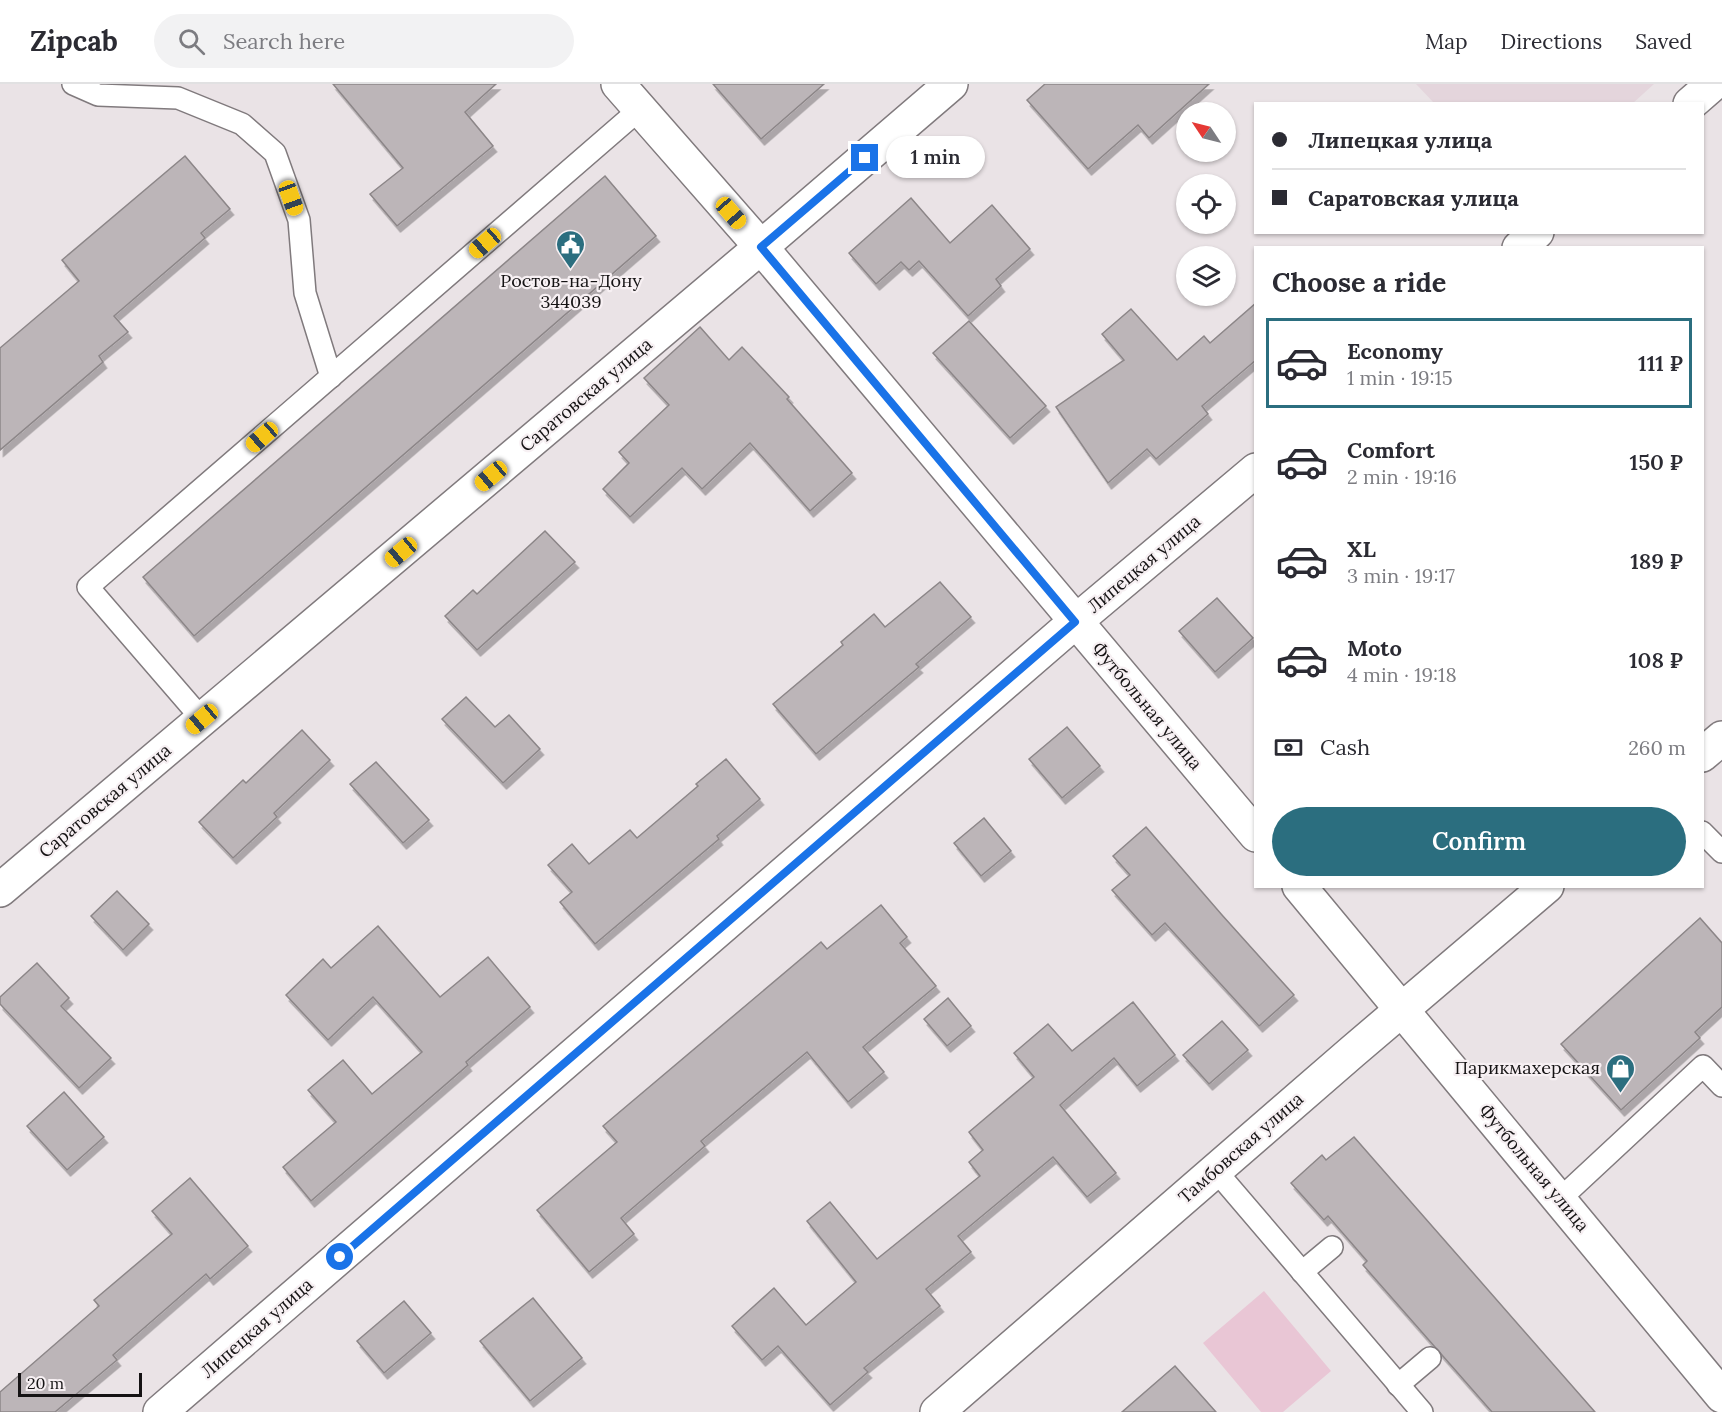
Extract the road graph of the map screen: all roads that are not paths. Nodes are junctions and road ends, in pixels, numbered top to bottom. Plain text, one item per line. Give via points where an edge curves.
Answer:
1 (73, 84) edge
2 (618, 84) edge
3 (951, 84) edge
4 (1713, 84) edge
5 (1692, 102) edge
6 (640, 109) junction
7 (1535, 234) edge
8 (1521, 246) edge
9 (761, 247) junction
10 (331, 377) junction
11 (1254, 472) edge
12 (1075, 622) junction
13 (202, 719) junction
14 (1722, 738) edge
15 (1704, 753) edge
16 (1254, 833) edge
17 (1704, 834) edge
18 (1722, 852) edge
19 (1301, 888) edge
20 (1545, 888) edge
21 (0, 890) edge
22 (1402, 1009) junction
23 (1722, 1086) edge
24 (1216, 1171) junction
25 (1560, 1199) junction
26 (1332, 1246) dead end
27 (1302, 1272) junction
28 (1431, 1358) dead end
29 (1398, 1385) junction
30 (1722, 1396) edge
31 (160, 1412) edge
32 (937, 1412) edge
33 (1422, 1412) edge

1 - 10 lane via 98,95 178,98 242,124 275,153 299,220 305,293
2 - 6 street, Футбольная улица
3 - 9 street, Саратовская улица
4 - 5 street
6 - 9 street, Футбольная улица
6 - 10 lane
7 - 8 street
9 - 12 street, Футбольная улица
9 - 13 street, Саратовская улица
10 - 13 lane via 88,587
11 - 12 street, Липецкая улица
12 - 16 street, Футбольная улица
12 - 31 street, Липецкая улица
13 - 21 street, Саратовская улица
14 - 15 street
17 - 18 lane
19 - 22 street, Футбольная улица
20 - 22 street, Тамбовская улица
22 - 24 street, Тамбовская улица
22 - 25 street, Футбольная улица
23 - 25 lane via 1703,1066
24 - 27 lane
24 - 32 street, Тамбовская улица
25 - 30 street, Футбольная улица
26 - 27 lane
27 - 29 lane
28 - 29 lane
29 - 33 lane

